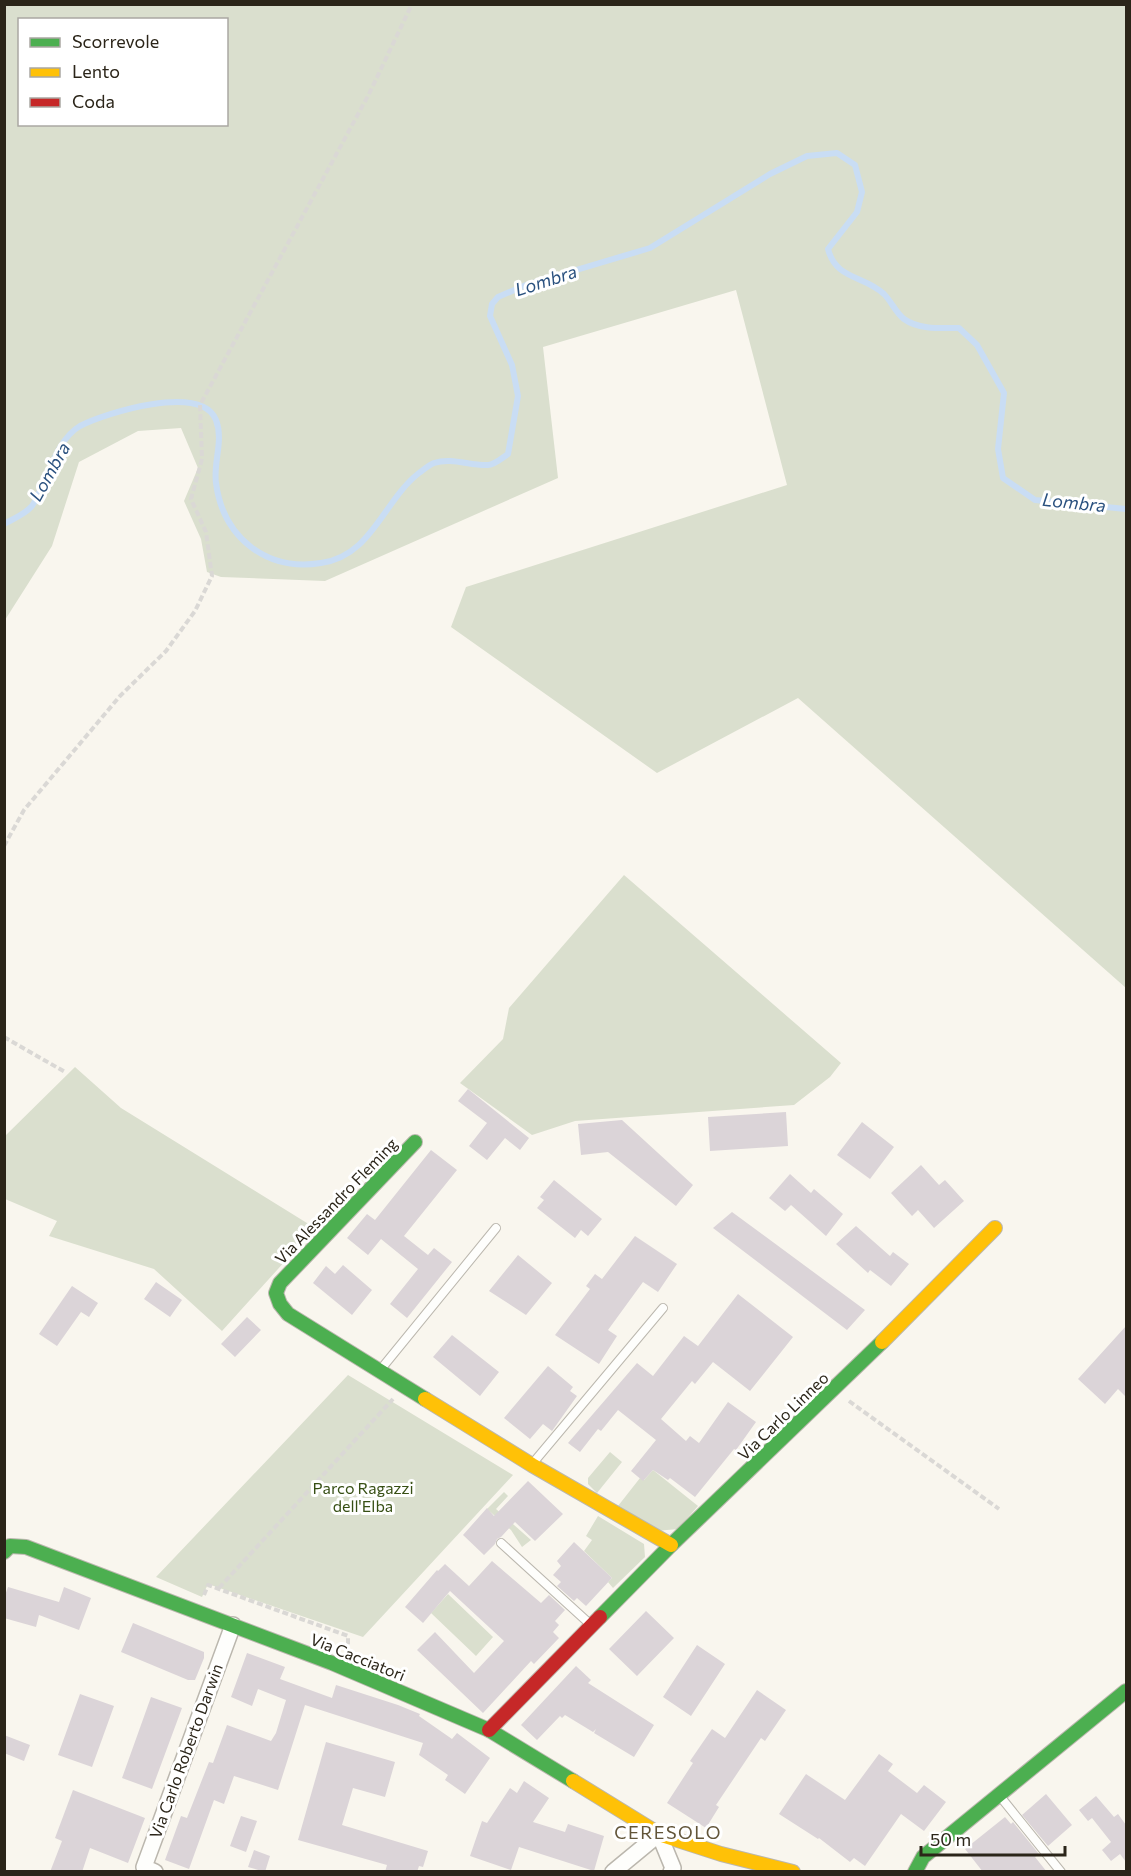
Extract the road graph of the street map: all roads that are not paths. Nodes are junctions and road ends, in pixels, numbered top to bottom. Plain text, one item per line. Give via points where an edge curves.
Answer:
1 (415, 1142) dead end
2 (496, 1228) dead end
3 (995, 1228) dead end
4 (663, 1308) dead end
5 (380, 1370) junction
6 (532, 1465) junction
7 (501, 1543) dead end
8 (671, 1545) junction
9 (4, 1552) edge
10 (232, 1625) junction
11 (592, 1626) junction
12 (1126, 1691) edge
13 (489, 1730) junction
14 (998, 1794) junction
15 (659, 1834) junction
16 (155, 1872) edge
17 (613, 1872) edge
18 (671, 1872) edge
19 (793, 1872) edge
20 (915, 1872) edge
21 (1061, 1872) edge

1 - 5 street, Via Alessandro Fleming via 280,1283 276,1293 288,1314
2 - 5 lane
3 - 8 street, Via Carlo Linneo via 834,1390
4 - 6 lane
5 - 6 street, Via Alessandro Fleming
6 - 8 street, Via Alessandro Fleming
7 - 11 lane
8 - 11 street, Via Carlo Linneo
9 - 10 street, Via Cacciatori via 10,1546 26,1547
10 - 13 street, Via Cacciatori
10 - 16 street, Via Carlo Roberto Darwin via 144,1867
11 - 13 street, Via Carlo Linneo
12 - 14 street
13 - 15 street, Via Cacciatori
14 - 20 street via 923,1857
14 - 21 lane
15 - 17 street
15 - 18 street via 674,1868
15 - 19 street, Via Cacciatori

